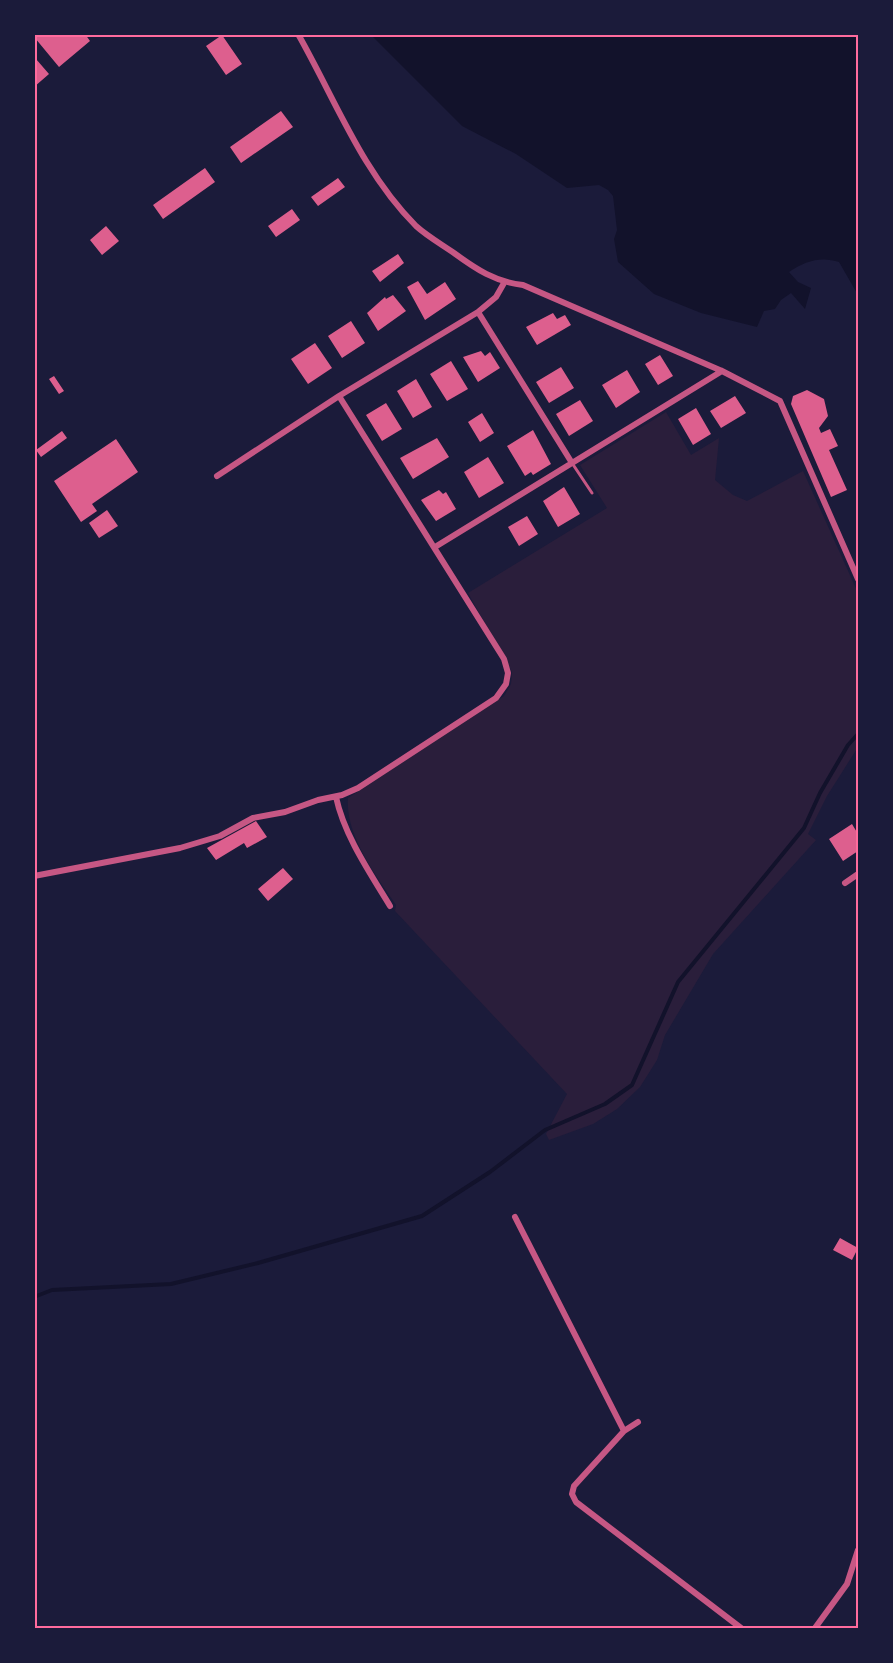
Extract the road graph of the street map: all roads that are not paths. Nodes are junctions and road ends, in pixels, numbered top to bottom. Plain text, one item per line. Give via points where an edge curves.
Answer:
1 (298, 34) edge
2 (504, 283) junction
3 (478, 312) junction
4 (722, 371) junction
5 (339, 396) junction
6 (572, 463) junction
7 (217, 476) dead end
8 (592, 493) dead end
9 (435, 547) junction
10 (858, 579) edge
11 (336, 797) junction
12 (858, 874) edge
13 (34, 876) edge
14 (845, 883) dead end
15 (390, 906) dead end
16 (515, 1217) dead end
17 (638, 1422) dead end
18 (624, 1431) junction
19 (858, 1550) edge
20 (741, 1629) edge
21 (815, 1629) edge

1 - 2 street via 352,140 397,204 418,228 482,273
2 - 3 street via 496,297
2 - 4 street via 523,285
3 - 5 street
3 - 6 street
4 - 6 street
4 - 10 street via 780,400
5 - 7 street
5 - 9 street
6 - 8 lane
6 - 9 street
9 - 11 street via 504,659 506,684 482,708 358,788
11 - 13 street via 254,818 220,836 180,848
11 - 15 street via 338,809
12 - 14 street
16 - 18 street
17 - 18 street
18 - 20 street via 574,1486 576,1502
19 - 21 street via 847,1584

